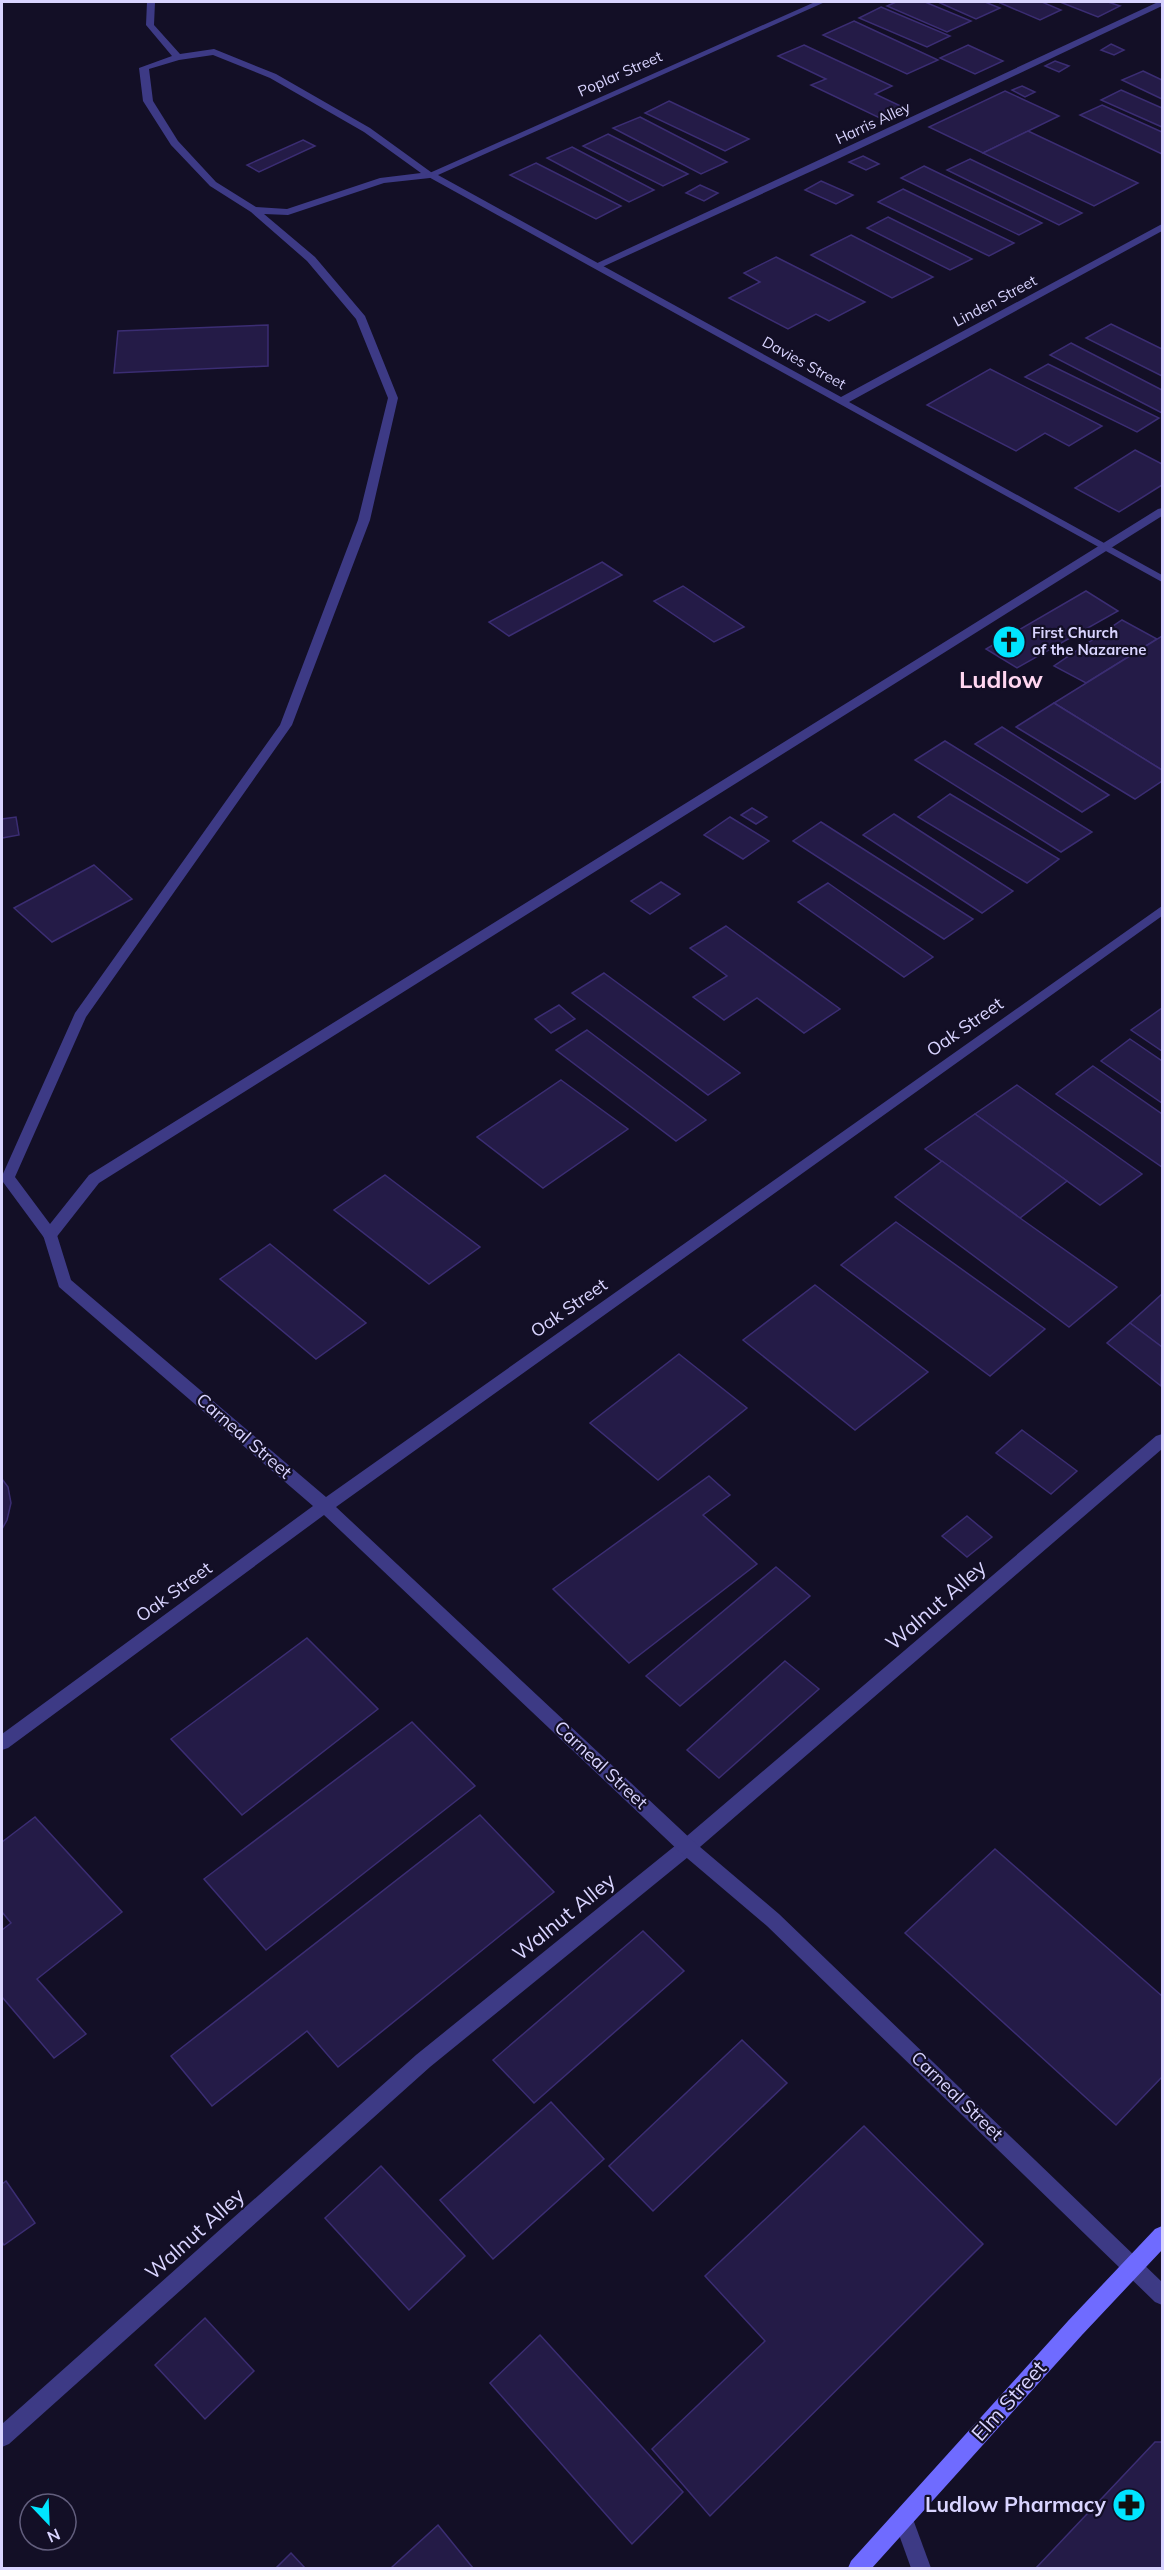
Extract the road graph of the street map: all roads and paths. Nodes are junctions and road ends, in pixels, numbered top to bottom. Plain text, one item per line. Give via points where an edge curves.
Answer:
1 (151, 2) edge
2 (821, 2) edge
3 (1162, 3) edge
4 (178, 57) junction
5 (430, 175) junction
6 (254, 210) junction
7 (1162, 227) edge
8 (596, 266) junction
9 (842, 401) junction
10 (1162, 511) edge
11 (1103, 546) junction
12 (1162, 579) edge
13 (1162, 910) edge
14 (50, 1235) junction
15 (1162, 1440) edge
16 (325, 1506) junction
17 (2, 1743) edge
18 (687, 1847) junction
19 (1162, 2236) edge
20 (1133, 2267) junction
21 (1162, 2295) edge
22 (2, 2437) edge
23 (903, 2518) junction
24 (858, 2568) edge
25 (921, 2568) edge

1 - 4 street via 150,25
2 - 5 street, Poplar Street
3 - 8 street, Harris Alley
4 - 5 street, Davies Street via 214,52 273,76 367,130
4 - 6 street, Davies Street via 144,68 148,101 174,143 213,184
5 - 6 street, Poplar Street via 383,180 288,212
5 - 8 street, Davies Street
6 - 14 street via 311,259 361,318 393,398 364,520 286,725 80,1016 8,1179
7 - 9 street, Linden Street
8 - 9 street, Davies Street
9 - 11 street, Davies Street
10 - 11 street
11 - 12 street, Davies Street
11 - 14 street via 94,1179
13 - 16 street, Oak Street
14 - 16 street, Carneal Street via 64,1283
15 - 18 street, Walnut Alley
16 - 17 street, Oak Street
16 - 18 street, Carneal Street
18 - 20 street, Carneal Street via 773,1920
18 - 22 street, Walnut Alley via 423,2061
19 - 20 main road, Elm Street
20 - 21 street, Carneal Street
20 - 23 main road, Elm Street
23 - 24 main road, Elm Street
23 - 25 street

